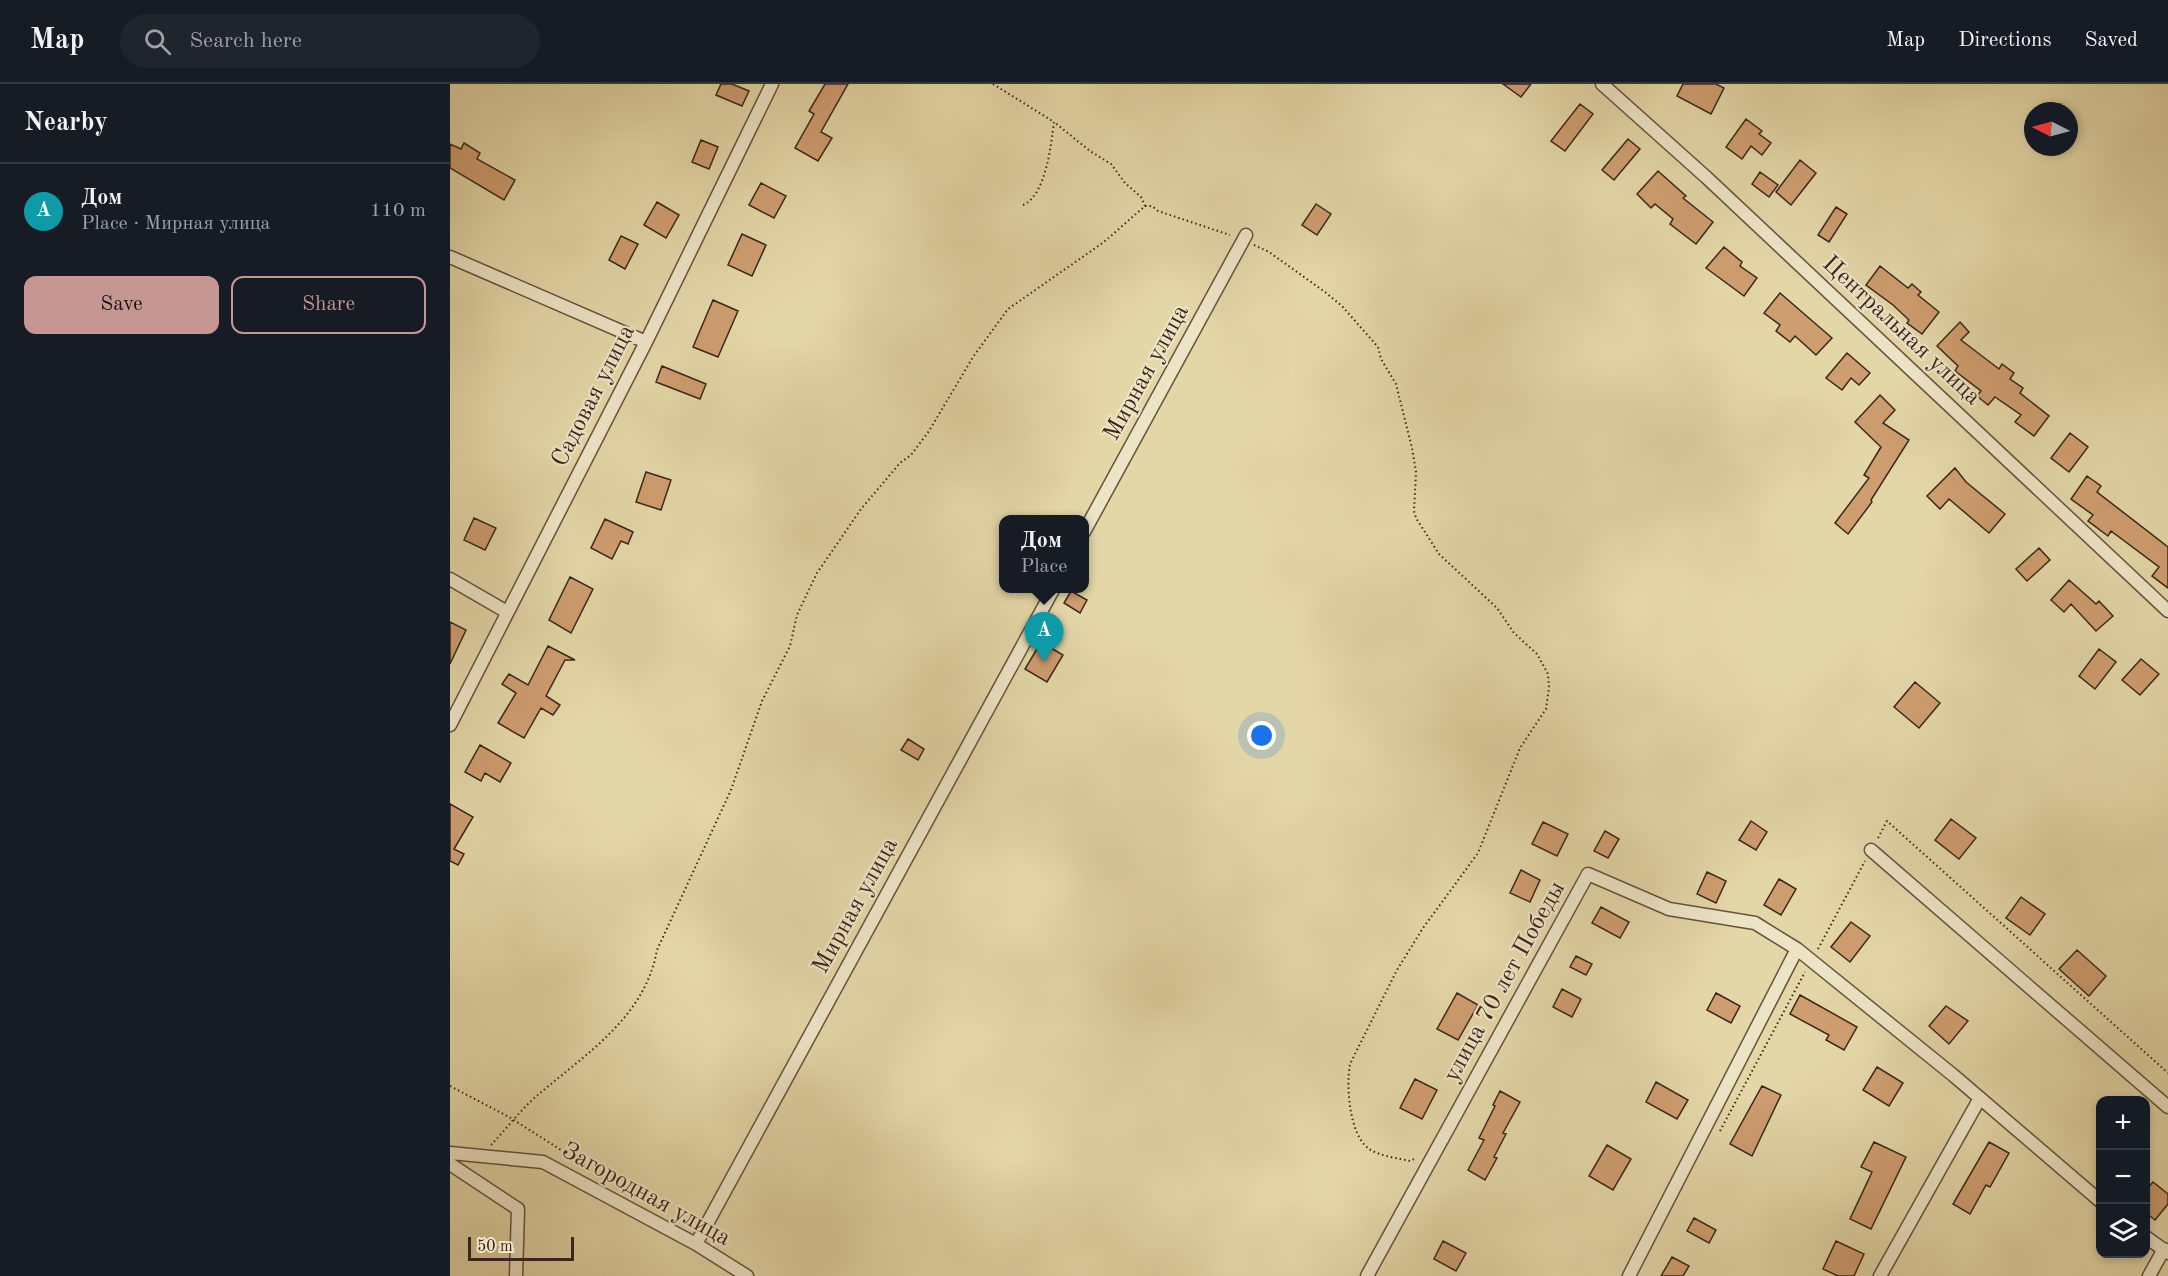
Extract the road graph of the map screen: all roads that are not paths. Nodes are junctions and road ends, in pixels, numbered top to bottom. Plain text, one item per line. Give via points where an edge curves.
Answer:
1 (772, 84) edge
2 (1602, 84) edge
3 (1244, 238) road end
4 (450, 258) edge
5 (646, 342) junction
6 (1089, 523) edge
7 (450, 579) edge
8 (1050, 593) edge
9 (2168, 611) edge
10 (507, 612) junction
11 (450, 726) edge
12 (1871, 850) dead end
13 (1797, 949) junction
14 (1980, 1098) junction
15 (2168, 1107) edge
16 (450, 1153) edge
17 (450, 1164) edge
18 (2096, 1198) edge
19 (2150, 1240) edge
20 (696, 1244) junction
21 (2166, 1251) edge
22 (516, 1276) edge
23 (747, 1276) edge
24 (1367, 1276) edge
25 (1629, 1276) edge
26 (1880, 1276) edge
27 (2149, 1276) edge

1 - 5 street, Садовая улица
2 - 9 street, Центральная улица via 1715,185
3 - 6 street, Мирная улица
4 - 5 street
5 - 10 street, Садовая улица
7 - 10 street
8 - 20 street, Мирная улица
10 - 11 street, Садовая улица
12 - 15 street
13 - 14 street, улица 70 лет Победы
13 - 24 street, улица 70 лет Победы via 1755,923 1669,909 1588,874
13 - 25 street
14 - 18 street, улица 70 лет Победы
14 - 26 street
16 - 20 street, Загородная улица via 543,1162
17 - 22 street via 518,1209
19 - 21 street
20 - 23 street, Загородная улица
21 - 27 street

